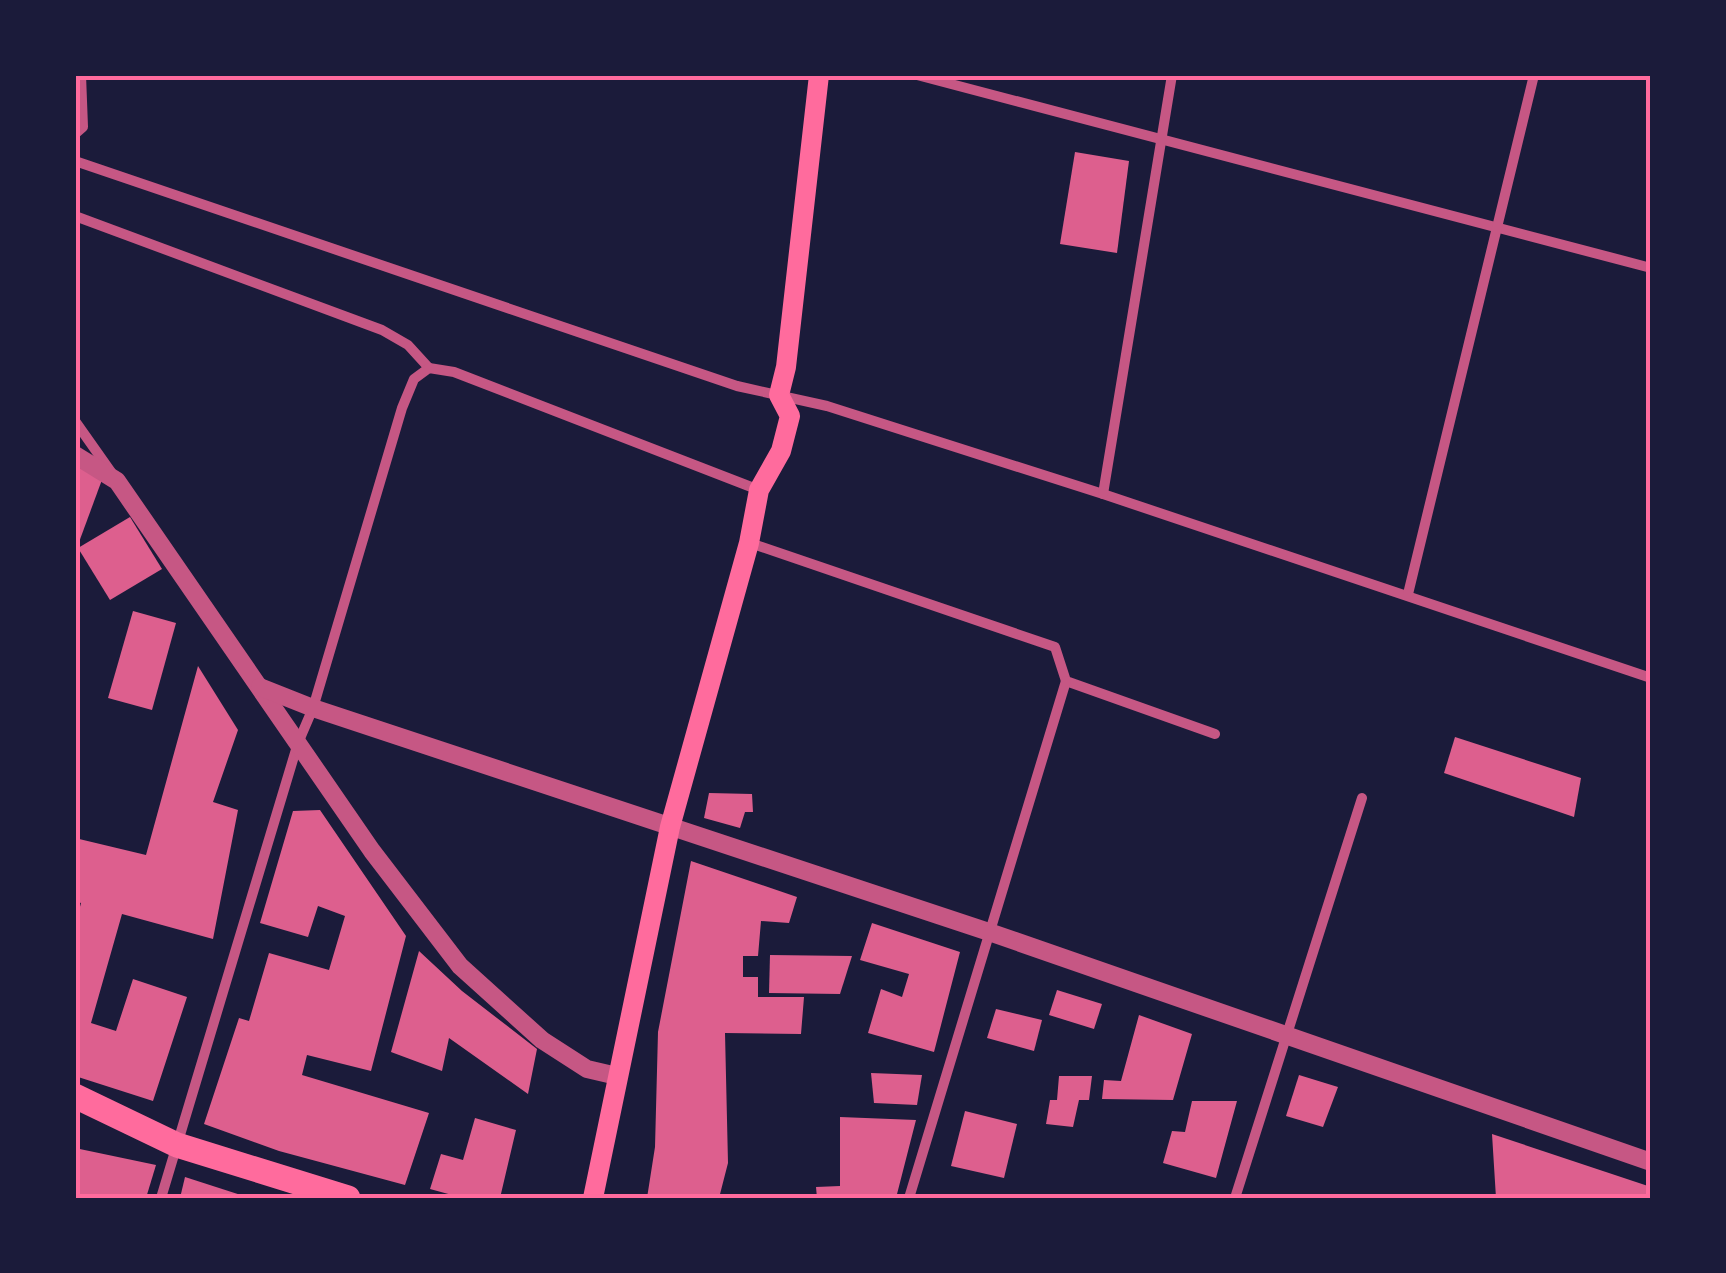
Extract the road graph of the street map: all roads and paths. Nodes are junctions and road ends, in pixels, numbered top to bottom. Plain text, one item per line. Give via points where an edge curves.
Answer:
1 (81, 75) edge
2 (819, 75) edge
3 (917, 75) edge
4 (1172, 75) edge
5 (1534, 75) edge
6 (75, 134) edge
7 (1160, 140) junction
8 (75, 160) edge
9 (77, 217) edge
10 (1498, 229) junction
11 (75, 230) edge
12 (1651, 268) edge
13 (428, 368) junction
14 (778, 396) junction
15 (75, 421) edge
16 (75, 455) edge
17 (117, 481) junction
18 (758, 490) junction
19 (1103, 494) junction
20 (749, 542) junction
21 (1408, 594) junction
22 (1651, 678) edge
23 (1066, 681) junction
24 (260, 686) junction
25 (313, 708) junction
26 (1215, 734) dead end
27 (298, 743) junction
28 (1362, 798) dead end
29 (670, 827) junction
30 (989, 932) junction
31 (1285, 1033) junction
32 (617, 1076) junction
33 (75, 1096) edge
34 (177, 1146) junction
35 (1651, 1162) edge
36 (161, 1198) edge
37 (348, 1198) edge
38 (593, 1198) edge
39 (909, 1198) edge
40 (1234, 1198) edge

1 - 6 street via 83,127
2 - 14 main road
3 - 7 street
4 - 7 street
5 - 10 street
7 - 10 street
7 - 19 street
8 - 14 street
9 - 11 street
9 - 13 street via 382,330
10 - 12 street
10 - 21 street
13 - 18 street via 502,388
13 - 25 street via 414,379 402,408
14 - 18 main road via 790,416 781,451
14 - 19 street
15 - 17 street
16 - 17 street
17 - 24 street
18 - 20 main road
19 - 21 street
20 - 23 street via 1055,647
20 - 29 main road
21 - 22 street
23 - 26 street
23 - 30 street
24 - 25 street
24 - 27 street
25 - 27 street
25 - 29 street
27 - 32 street via 460,966 542,1040 587,1069
27 - 34 street
28 - 31 street
29 - 30 street
29 - 32 main road
30 - 31 street
30 - 39 street
31 - 35 street
31 - 40 street
32 - 38 main road
33 - 34 main road
34 - 36 street
34 - 37 main road

